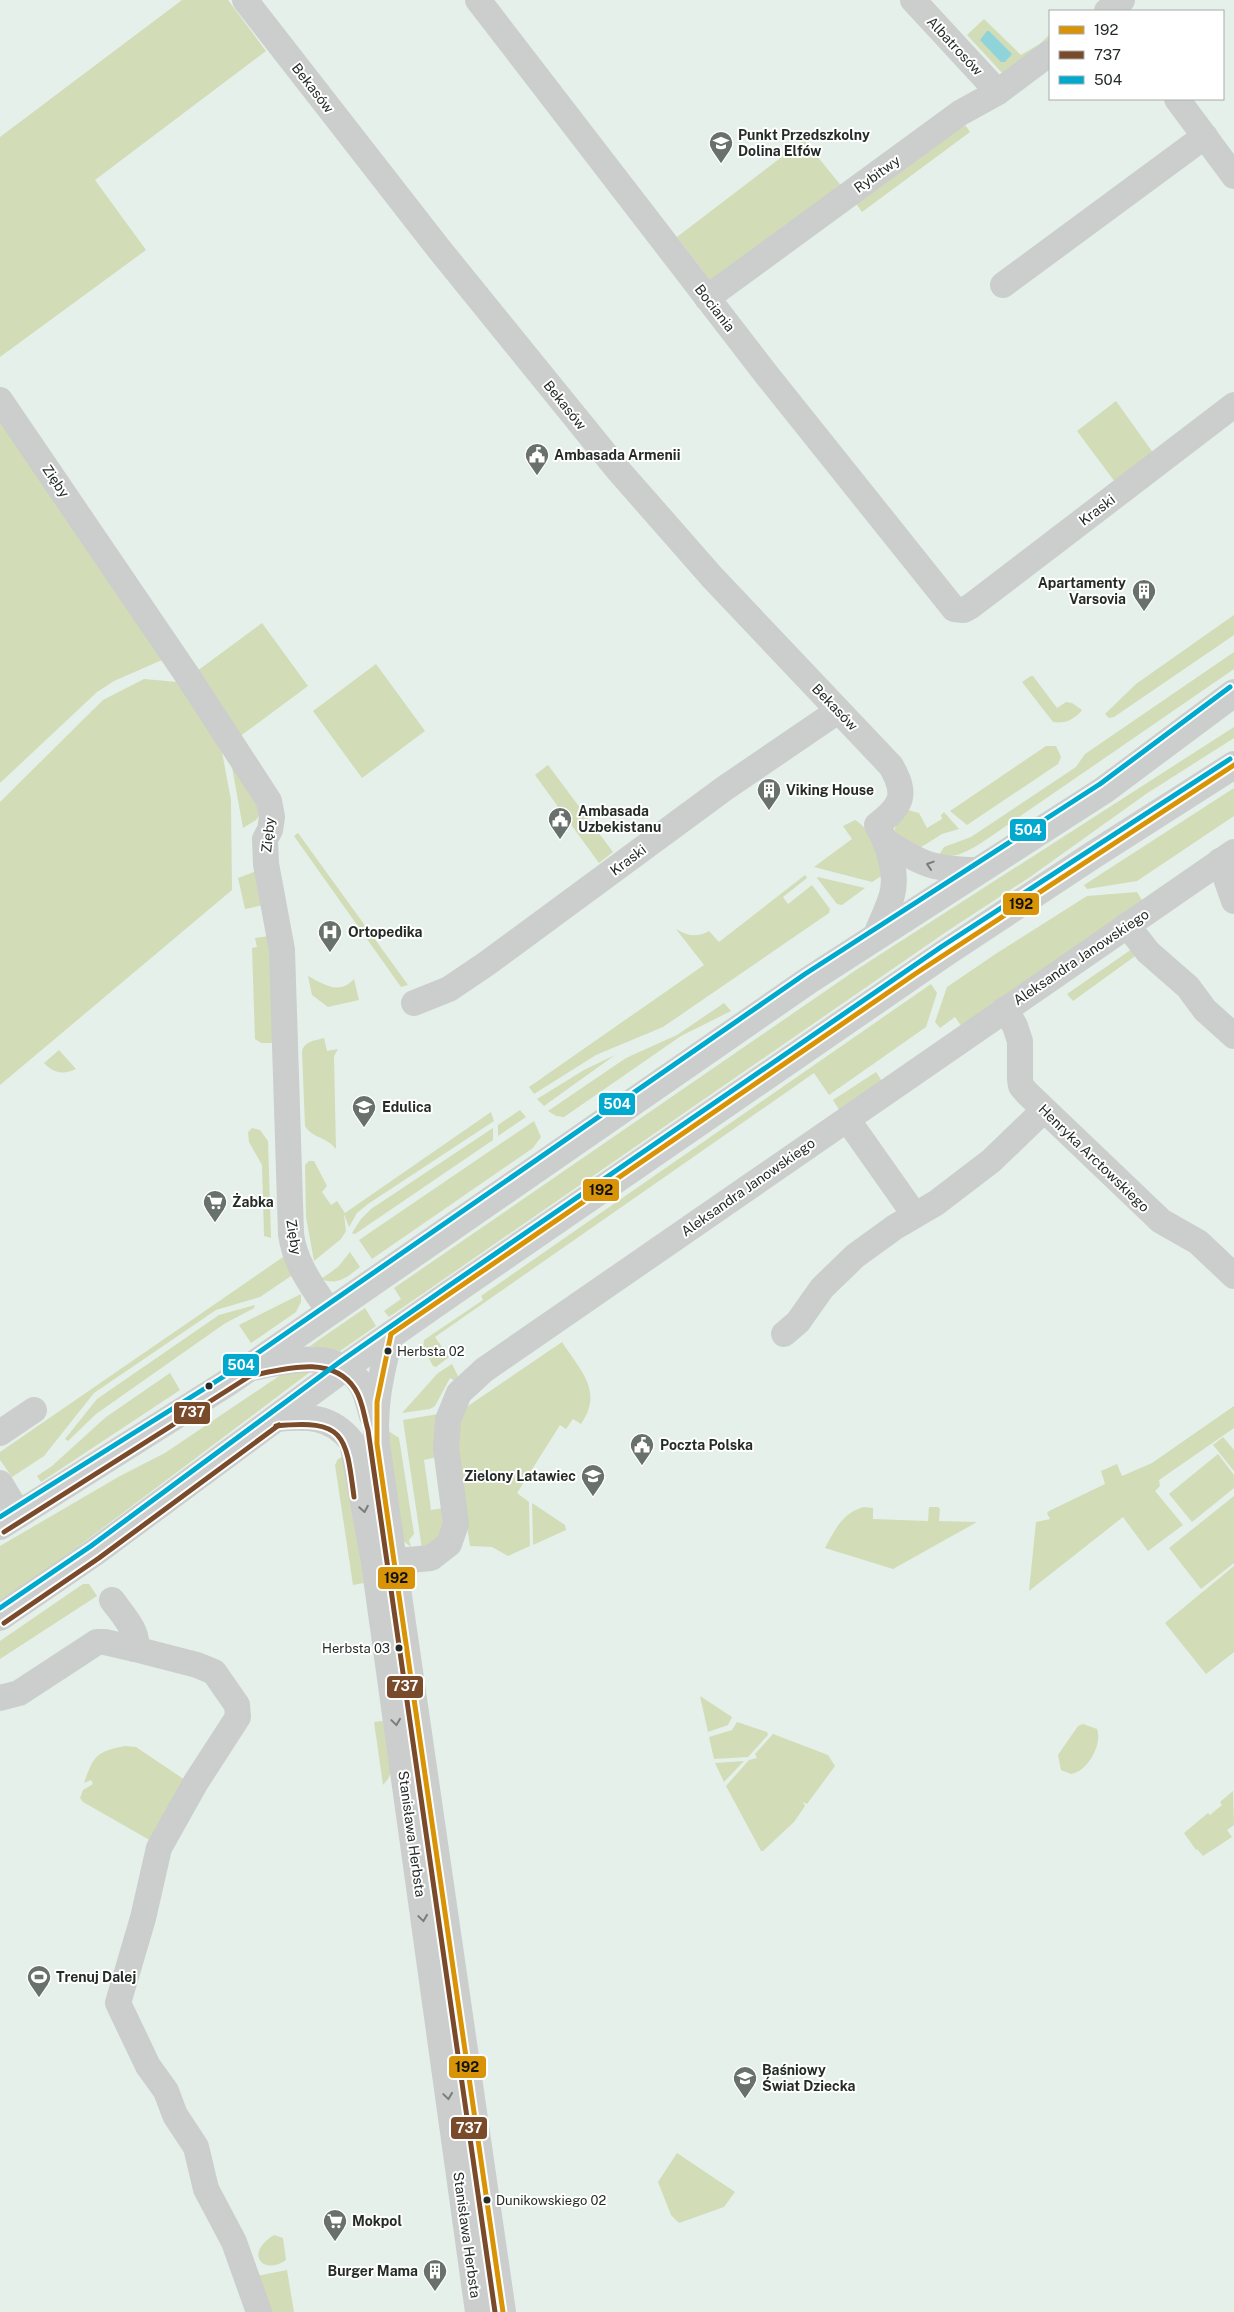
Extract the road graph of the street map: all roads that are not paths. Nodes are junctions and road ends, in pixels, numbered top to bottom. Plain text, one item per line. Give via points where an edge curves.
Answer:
1 (245, 0) edge
2 (478, 0) edge
3 (913, 0) edge
4 (1122, 0) edge
5 (1108, 10) edge
6 (1049, 55) edge
7 (998, 92) junction
8 (1178, 100) edge
9 (1205, 136) junction
10 (1234, 176) edge
11 (1003, 285) dead end
12 (707, 298) junction
13 (0, 400) edge
14 (1234, 405) edge
15 (958, 610) joint
16 (1234, 693) edge
17 (1234, 709) edge
18 (838, 711) junction
19 (1234, 765) edge
20 (1104, 790) junction
21 (887, 842) junction
22 (1227, 856) edge
23 (978, 870) junction
24 (1234, 900) edge
25 (1127, 925) junction
26 (876, 935) junction
27 (414, 1003) dead end
28 (1005, 1009) junction
29 (1234, 1036) edge
30 (1044, 1110) junction
31 (847, 1118) junction
32 (914, 1214) junction
33 (1234, 1276) edge
34 (329, 1311) junction
35 (391, 1334) junction
36 (784, 1334) dead end
37 (345, 1367) junction
38 (247, 1370) junction
39 (34, 1410) dead end
40 (275, 1418) junction
41 (375, 1430) junction
42 (0, 1433) edge
43 (0, 1483) edge
44 (10, 1520) edge
45 (384, 1562) junction
46 (112, 1600) dead end
47 (0, 1616) edge
48 (135, 1649) junction
49 (0, 1698) edge
50 (259, 2312) edge
51 (478, 2312) edge
52 (503, 2312) edge

1 - 18 street, Bekasów via 375,168 619,471 712,578
2 - 12 street, Bociania
3 - 7 street, Albatrosów
4 - 5 street
6 - 7 street, Rybitwy
7 - 12 street, Rybitwy via 960,113
8 - 9 street
9 - 10 street
9 - 11 street
12 - 15 street, Bociania via 947,602
13 - 34 street, Zięby via 269,801 272,817 265,839 266,864 282,950 292,1247 302,1273
14 - 15 street, Kraski via 972,606
16 - 20 main road
17 - 20 main road
18 - 21 street, Bekasów via 882,756 897,777 901,796 892,812 877,824
18 - 27 street, Kraski via 725,788 486,964 449,989
19 - 35 main road via 937,959
20 - 23 main road
23 -> 21 street via 933,867
21 - 26 street, Bekasów via 894,884
22 - 24 street
22 - 25 street, Aleksandra Janowskiego
23 - 26 main road
25 - 28 street, Aleksandra Janowskiego
25 - 29 street via 1148,952 1188,987 1205,1010
26 - 34 main road
28 - 30 street, Henryka Arctowskiego via 1020,1041 1021,1086
28 - 31 street, Aleksandra Janowskiego
30 - 32 street via 1000,1154 936,1203
30 - 33 street, Henryka Arctowskiego via 1161,1221 1198,1242
31 - 32 street
31 - 45 street, Aleksandra Janowskiego via 484,1370 459,1393 451,1409 446,1433 456,1524 449,1544 431,1558
32 - 36 street via 855,1256 822,1288 798,1322
34 - 38 main road
35 - 37 main road
35 - 41 street, Stanisława Herbsta via 378,1387
37 - 38 street via 332,1362 306,1360
37 - 40 main road
37 - 41 street, Stanisława Herbsta via 362,1386
38 - 44 main road
39 - 42 street
40 -> 45 street, Stanisława Herbsta via 303,1416 321,1419 338,1428 352,1442
40 - 47 main road via 95,1552
41 - 45 street, Stanisława Herbsta
43 - 44 street
45 -> 51 street, Stanisława Herbsta
45 - 52 street, Stanisława Herbsta via 427,1801
46 - 48 street via 136,1635
48 - 49 street via 97,1642 19,1694
48 - 50 street via 214,1672 238,1705 238,1716 159,1848 118,2004 148,2066 166,2090 175,2115 196,2147 206,2189 234,2242

